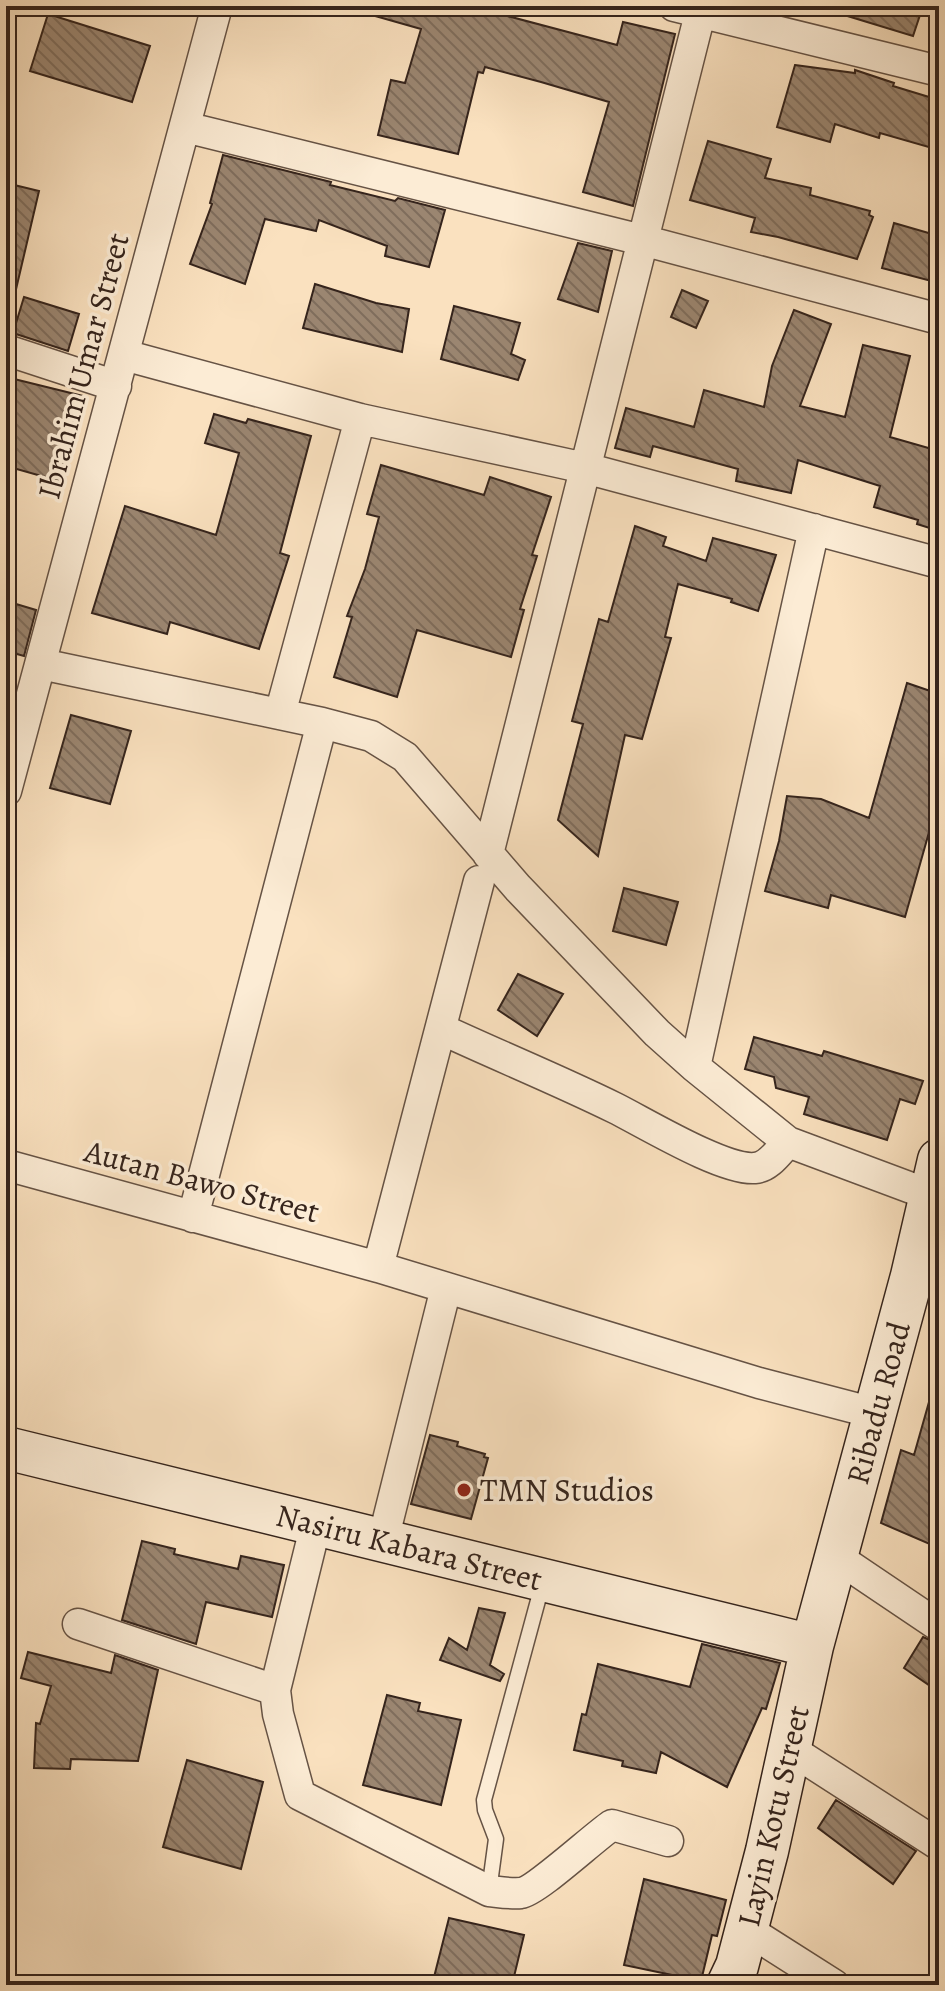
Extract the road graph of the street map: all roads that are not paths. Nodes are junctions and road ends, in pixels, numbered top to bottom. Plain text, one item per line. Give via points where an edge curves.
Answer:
1 (217, 6) edge
2 (692, 8) edge
3 (939, 71) edge
4 (185, 127) junction
5 (642, 240) junction
6 (939, 319) edge
7 (6, 350) edge
8 (124, 355) junction
9 (116, 386) junction
10 (360, 419) junction
11 (585, 468) junction
12 (814, 529) junction
13 (939, 563) edge
14 (41, 664) junction
15 (280, 714) junction
16 (322, 723) junction
17 (6, 791) edge
18 (484, 867) junction
19 (441, 1029) junction
20 (695, 1067) junction
21 (788, 1142) junction
22 (6, 1165) edge
23 (934, 1177) edge
24 (193, 1217) junction
25 (378, 1267) junction
26 (446, 1288) junction
27 (874, 1413) junction
28 (6, 1448) edge
29 (316, 1524) junction
30 (383, 1540) junction
31 (838, 1558) junction
32 (543, 1580) junction
33 (78, 1624) dead end
34 (939, 1626) edge
35 (812, 1646) junction
36 (275, 1690) junction
37 (790, 1749) junction
38 (668, 1841) dead end
39 (939, 1845) edge
40 (489, 1891) junction
41 (746, 1929) junction
42 (728, 1985) edge
43 (834, 1985) edge

1 - 4 street, Ibrahim Umar Street
2 - 3 street
2 - 5 street
4 - 5 street
4 - 8 street, Ibrahim Umar Street
5 - 6 street
5 - 11 street
7 - 9 street
8 - 9 street, Ibrahim Umar Street
8 - 10 street
9 - 14 street, Ibrahim Umar Street
10 - 11 street
10 - 15 street
11 - 12 street
11 - 18 street
12 - 13 street
12 - 20 street
14 - 15 street
14 - 17 street, Ibrahim Umar Street
15 - 16 street
16 - 18 street via 371,736 405,757
16 - 24 street
18 - 19 street
18 - 20 street
19 - 21 street via 694,1149 741,1166 765,1165
19 - 25 street
20 - 21 street
21 - 23 street
22 - 24 street, Autan Bawo Street
23 - 27 street, Ribadu Road
24 - 25 street, Autan Bawo Street
25 - 26 street, Autan Bawo Street
26 - 27 street, Autan Bawo Street
26 - 30 street
27 - 31 street, Ribadu Road
28 - 29 street, Nasiru Kabara Street
29 - 30 street, Nasiru Kabara Street
29 - 36 street
30 - 32 street, Nasiru Kabara Street
31 - 34 street
31 - 35 street, Ribadu Road
32 - 35 street, Nasiru Kabara Street
32 - 40 lane via 484,1800 496,1839
33 - 36 street
35 - 37 street, Layin Kotu Street
36 - 40 street via 300,1795
37 - 39 street
37 - 41 street, Layin Kotu Street
38 - 40 street via 612,1825 523,1893
41 - 42 street, Layin Kotu Street
41 - 43 street

